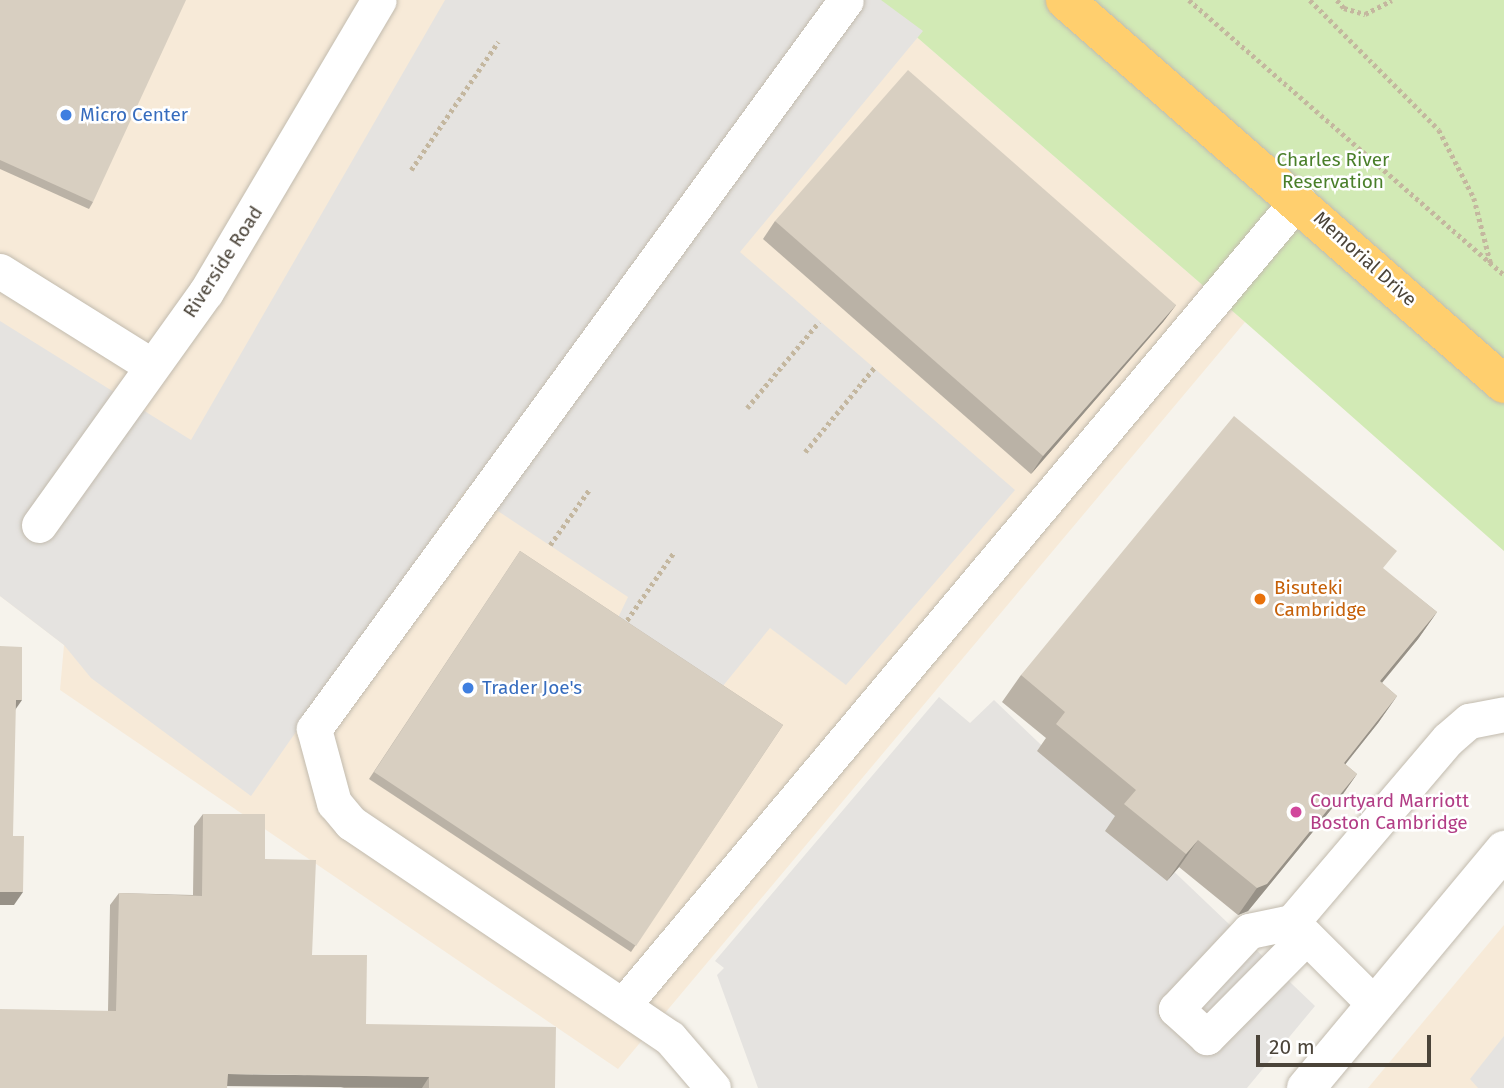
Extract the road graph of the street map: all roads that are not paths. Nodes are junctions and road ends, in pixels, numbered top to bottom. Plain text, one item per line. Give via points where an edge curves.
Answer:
1 (379, 0) edge
2 (846, 0) edge
3 (1065, 0) edge
4 (1298, 200) junction
5 (0, 271) edge
6 (152, 366) junction
7 (1504, 384) edge
8 (39, 525) dead end
9 (1504, 714) edge
10 (1504, 850) edge
11 (1299, 929) junction
12 (624, 1004) junction
13 (1375, 1005) junction
14 (713, 1088) edge
15 (1306, 1088) edge

1 - 6 lane, Riverside Road via 206,292
2 - 12 lane via 314,729 334,803 351,823
3 - 4 highway, Memorial Drive
4 - 7 highway, Memorial Drive
4 - 12 lane
5 - 6 lane
6 - 8 lane, Riverside Road
9 - 11 lane via 1469,722 1448,739
10 - 13 street
11 - 11 lane via 1207,1037 1176,1009 1249,931
11 - 13 lane
12 - 14 lane via 670,1038
13 - 15 street

